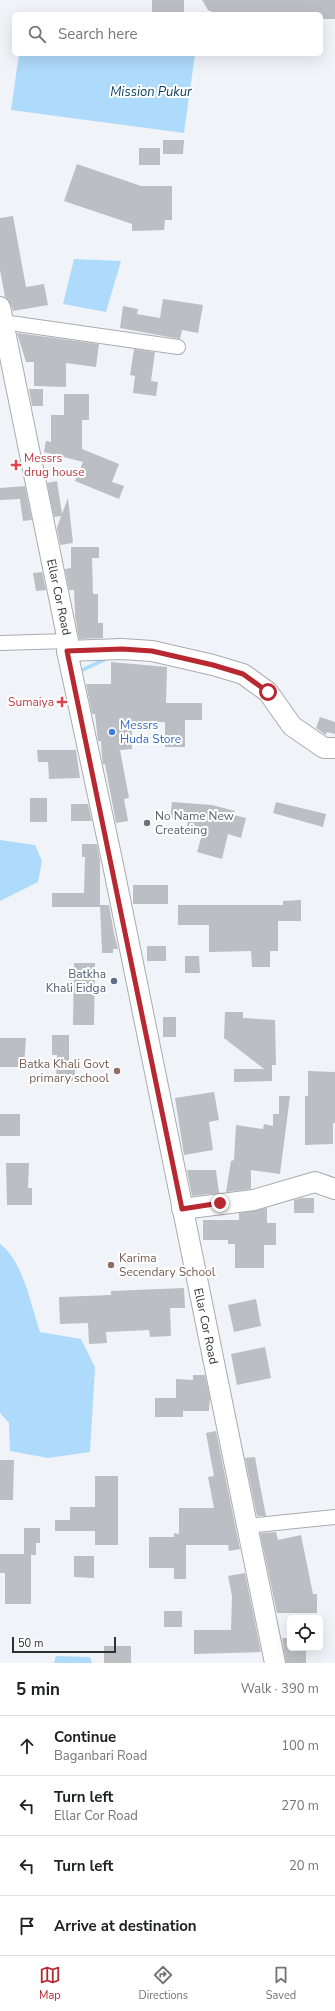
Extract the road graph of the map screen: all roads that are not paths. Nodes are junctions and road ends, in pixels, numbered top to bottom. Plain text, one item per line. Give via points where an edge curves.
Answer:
1 (1, 316) edge
2 (178, 347) dead end
3 (0, 643) edge
4 (68, 646) junction
5 (335, 748) edge
6 (335, 1189) edge
7 (182, 1209) junction
8 (335, 1517) edge
9 (247, 1526) junction
10 (275, 1663) edge

1 - 2 street
1 - 4 main road, Ellar Cor Road
3 - 4 street
4 - 5 main road via 152,651 243,674 268,692 292,726 324,748
4 - 7 main road, Ellar Cor Road
6 - 7 main road via 315,1182 254,1200
7 - 9 main road, Ellar Cor Road
8 - 9 street
9 - 10 main road, Ellar Cor Road

